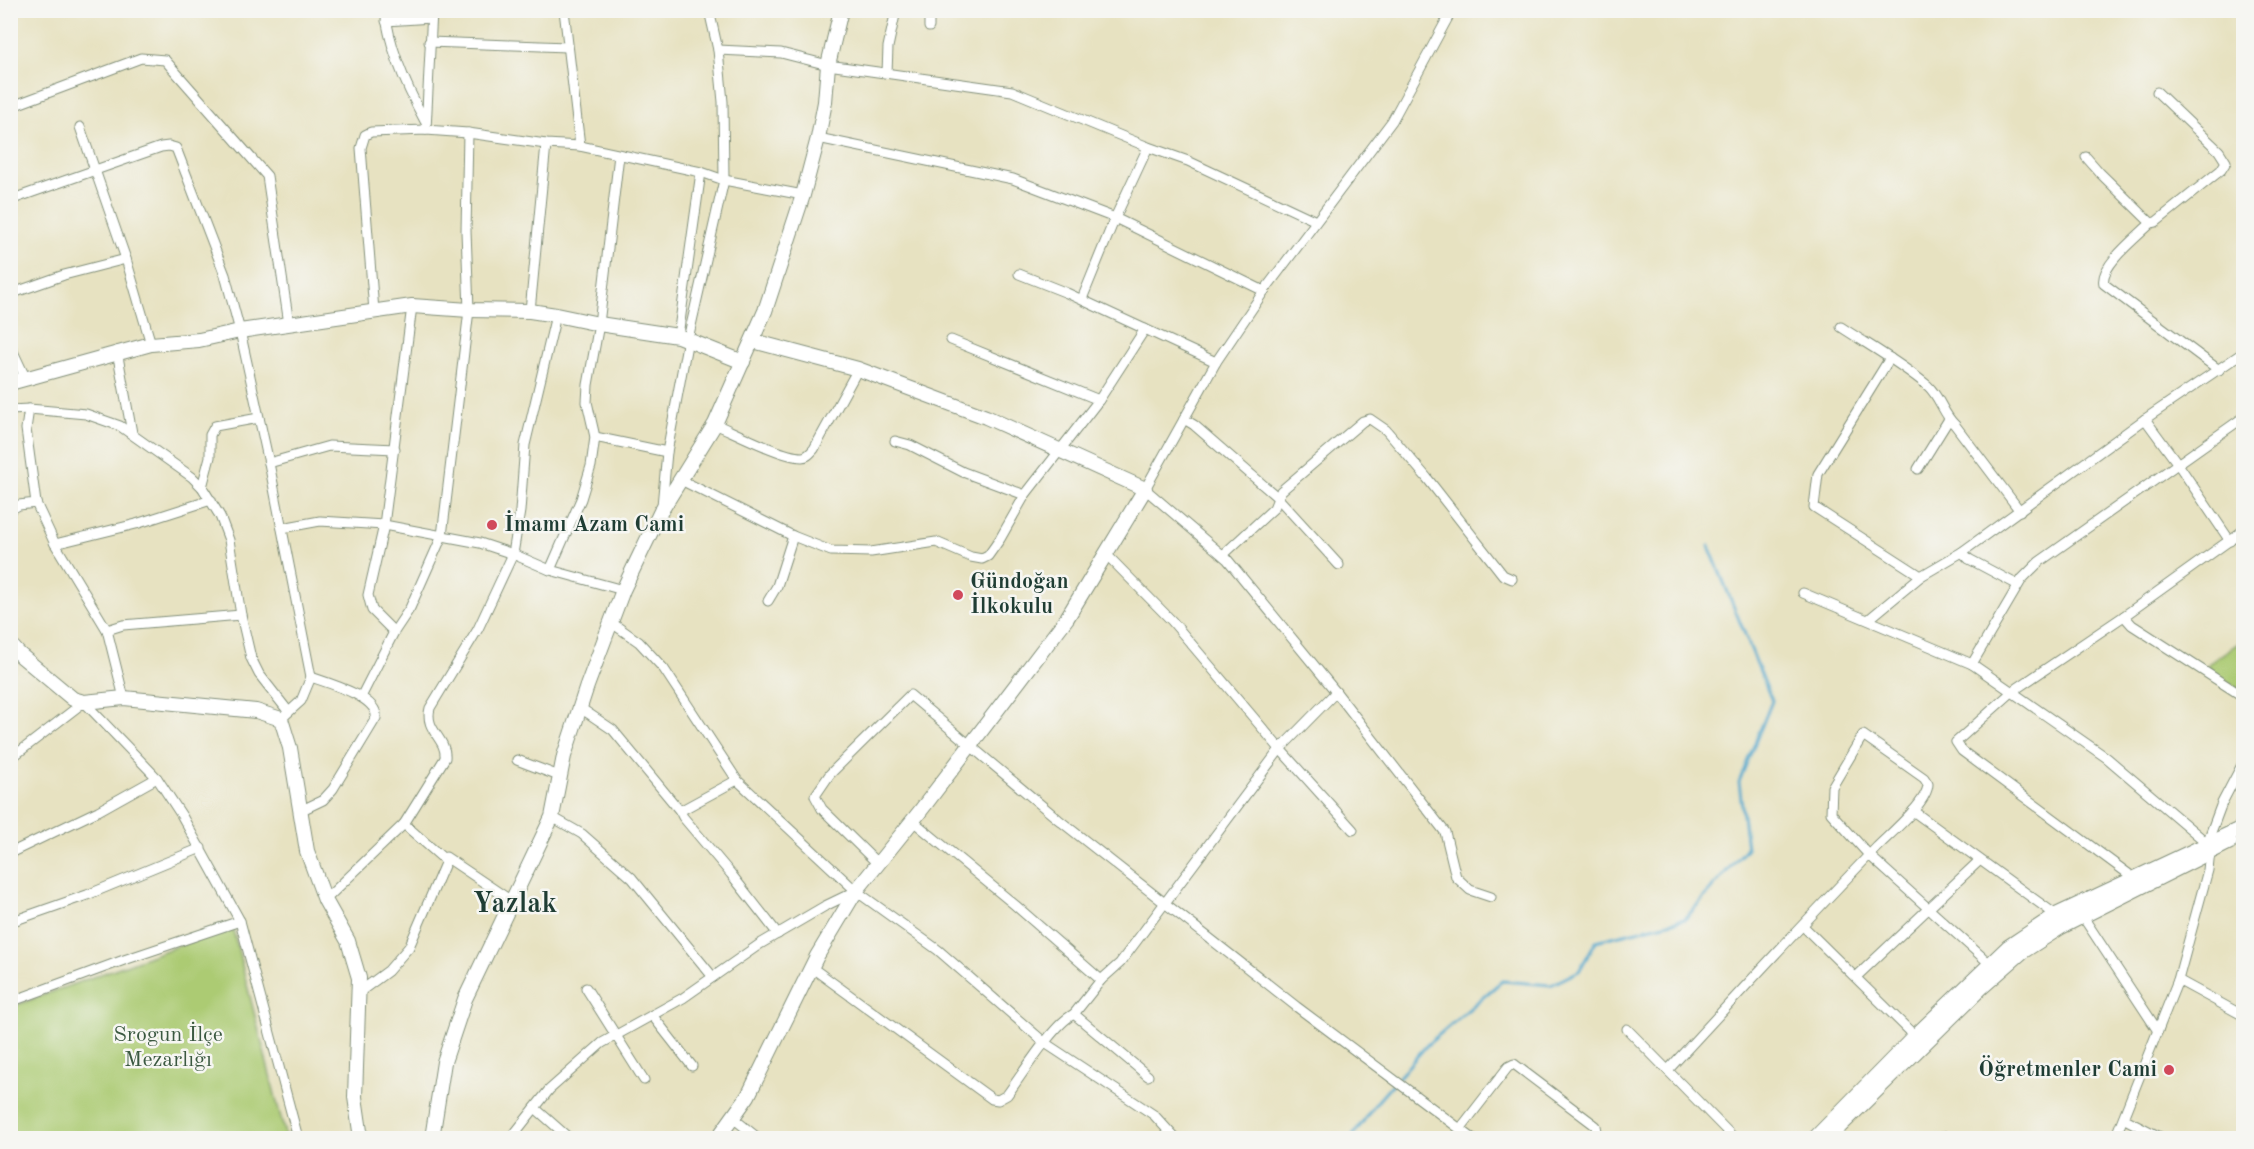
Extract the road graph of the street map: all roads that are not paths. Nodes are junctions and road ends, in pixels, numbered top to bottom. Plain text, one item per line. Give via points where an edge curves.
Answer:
1 (385, 10) edge
2 (564, 10) edge
3 (708, 10) edge
4 (841, 10) edge
5 (897, 10) edge
6 (929, 10) edge
7 (1452, 10) edge
8 (432, 14) edge
9 (386, 21) junction
10 (929, 27) dead end
11 (429, 42) junction
12 (567, 47) junction
13 (718, 50) junction
14 (828, 65) junction
15 (887, 73) junction
16 (2157, 92) dead end
17 (10, 108) edge
18 (425, 125) junction
19 (80, 127) dead end
20 (468, 133) junction
21 (818, 138) junction
22 (546, 144) junction
23 (580, 146) junction
24 (1148, 147) junction
25 (619, 155) junction
26 (2086, 157) dead end
27 (95, 172) junction
28 (701, 172) junction
29 (724, 180) junction
30 (803, 195) junction
31 (10, 201) edge
32 (1115, 218) junction
33 (1316, 221) junction
34 (2151, 224) junction
35 (126, 259) junction
36 (1019, 274) dead end
37 (1264, 291) junction
38 (10, 294) edge
39 (1082, 300) junction
40 (412, 306) junction
41 (469, 310) junction
42 (374, 311) junction
43 (530, 311) junction
44 (556, 315) junction
45 (289, 324) junction
46 (599, 324) junction
47 (1841, 327) dead end
48 (1145, 329) junction
49 (240, 331) junction
50 (683, 338) junction
51 (951, 340) dead end
52 (753, 341) junction
53 (151, 344) junction
54 (10, 345) edge
55 (117, 351) junction
56 (2244, 352) edge
57 (1890, 358) junction
58 (743, 362) junction
59 (1216, 362) junction
60 (858, 369) junction
61 (2219, 370) junction
62 (25, 378) junction
63 (10, 383) edge
64 (1099, 400) junction
65 (10, 410) edge
66 (29, 410) junction
67 (2244, 417) edge
68 (259, 418) junction
69 (1184, 419) junction
70 (1949, 419) junction
71 (2145, 419) junction
72 (715, 424) junction
73 (132, 434) junction
74 (595, 437) junction
75 (895, 441) dead end
76 (395, 449) junction
77 (1060, 451) junction
78 (667, 452) junction
79 (269, 463) junction
80 (2178, 464) junction
81 (1918, 469) dead end
82 (681, 480) junction
83 (202, 487) junction
84 (1145, 489) junction
85 (1025, 495) junction
86 (1277, 497) junction
87 (211, 500) junction
88 (36, 503) junction
89 (10, 510) edge
90 (2020, 511) junction
91 (661, 512) junction
92 (384, 525) junction
93 (282, 528) junction
94 (2244, 530) edge
95 (442, 536) junction
96 (793, 536) junction
97 (2230, 541) junction
98 (55, 544) junction
99 (1962, 552) junction
100 (1105, 553) junction
101 (513, 554) junction
102 (1223, 555) junction
103 (1339, 565) dead end
104 (550, 570) junction
105 (1921, 576) junction
106 (1512, 579) dead end
107 (2018, 585) junction
108 (623, 591) junction
109 (1803, 593) dead end
110 (768, 601) dead end
111 (241, 615) junction
112 (2124, 616) junction
113 (1868, 620) junction
114 (612, 623) junction
115 (107, 630) junction
116 (394, 632) junction
117 (13, 652) edge
118 (1972, 664) junction
119 (311, 677) junction
120 (2013, 691) junction
121 (1336, 692) junction
122 (361, 697) junction
123 (2244, 697) edge
124 (124, 698) junction
125 (84, 702) junction
126 (579, 707) junction
127 (284, 715) junction
128 (970, 745) junction
129 (1280, 749) junction
130 (10, 759) edge
131 (517, 760) dead end
132 (2244, 761) edge
133 (559, 776) junction
134 (157, 778) junction
135 (736, 780) junction
136 (300, 811) junction
137 (680, 811) junction
138 (1913, 811) junction
139 (552, 817) junction
140 (913, 821) junction
141 (404, 824) junction
142 (1353, 830) dead end
143 (2243, 834) edge
144 (201, 848) junction
145 (2209, 848) junction
146 (10, 853) edge
147 (1869, 855) junction
148 (1980, 860) junction
149 (446, 861) junction
150 (878, 864) junction
151 (2134, 878) junction
152 (856, 891) junction
153 (1491, 897) dead end
154 (325, 900) junction
155 (513, 902) junction
156 (1165, 903) junction
157 (1928, 908) junction
158 (2056, 915) junction
159 (2083, 917) junction
160 (240, 921) junction
161 (10, 922) edge
162 (1803, 926) junction
163 (778, 934) junction
164 (1990, 964) junction
165 (811, 967) junction
166 (713, 977) junction
167 (1856, 977) junction
168 (1101, 980) junction
169 (2178, 980) junction
170 (586, 988) dead end
171 (358, 993) junction
172 (10, 1002) edge
173 (1074, 1014) junction
174 (652, 1015) junction
175 (2244, 1016) edge
176 (1627, 1029) dead end
177 (2158, 1031) junction
178 (615, 1036) junction
179 (1919, 1040) junction
180 (1045, 1043) junction
181 (692, 1066) dead end
182 (1668, 1070) junction
183 (1148, 1076) dead end
184 (644, 1080) dead end
185 (535, 1108) junction
186 (733, 1118) junction
187 (2125, 1119) junction
188 (1460, 1129) junction
189 (298, 1138) edge
190 (361, 1138) edge
191 (432, 1138) edge
192 (511, 1138) edge
193 (569, 1138) edge
194 (718, 1138) edge
195 (758, 1138) edge
196 (1175, 1138) edge
197 (1472, 1138) edge
198 (1596, 1138) edge
199 (1734, 1138) edge
200 (1815, 1138) edge
201 (1828, 1138) edge
202 (2115, 1138) edge
203 (2162, 1138) edge

1 - 9 street
2 - 12 street
3 - 13 street
4 - 14 street
5 - 15 street via 888,47
6 - 10 street
7 - 33 street via 1392,121
8 - 9 street
8 - 11 street
9 - 18 street
11 - 12 street
11 - 18 street
12 - 23 street
13 - 14 street via 781,53
13 - 29 street
14 - 15 street
14 - 21 street
15 - 24 street via 1012,91
16 - 34 street via 2226,162
17 - 45 street via 141,58 165,60 267,176
18 - 20 street
18 - 42 street via 365,135 362,148
19 - 27 street
20 - 22 street
20 - 41 street
21 - 30 street
21 - 32 street via 1012,179
22 - 23 street
22 - 43 street
23 - 25 street
24 - 32 street
24 - 33 street via 1188,161
25 - 28 street
25 - 46 street
26 - 34 street
27 - 31 street
27 - 35 street
27 - 49 street via 161,147 176,148 225,275
28 - 29 street
28 - 50 street
29 - 30 street
29 - 50 street
30 - 52 street
32 - 37 street
32 - 39 street
33 - 37 street
34 - 61 street via 2107,267 2102,278 2104,284
35 - 38 street
35 - 53 street
36 - 39 street
37 - 59 street
39 - 48 street
40 - 41 street
40 - 42 street
40 - 76 street
41 - 43 street
41 - 95 street
42 - 45 street
43 - 44 street
44 - 46 street
44 - 101 street via 525,445
45 - 49 street
46 - 50 street
46 - 74 street via 587,402
47 - 57 street
48 - 59 street
48 - 64 street
49 - 53 street
49 - 68 street
50 - 58 street
50 - 78 street
51 - 64 street
52 - 58 street
52 - 60 street
53 - 55 street
54 - 62 street
55 - 62 street
55 - 73 street
56 - 61 street
57 - 70 street via 1930,388
57 - 105 street via 1818,474 1814,507
58 - 72 street
59 - 69 street
60 - 72 street via 808,455 786,454
60 - 77 street via 986,417
61 - 71 street
62 - 63 street
64 - 77 street
65 - 66 street
66 - 73 street via 86,414
66 - 88 street via 26,429
67 - 80 street
68 - 79 street
68 - 83 street via 215,426 210,435 210,457
69 - 84 street
69 - 86 street
70 - 81 street
70 - 90 street
71 - 80 street
71 - 90 street
72 - 82 street
73 - 83 street
74 - 78 street
74 - 104 street via 581,499
75 - 85 street
76 - 79 street via 328,446
76 - 92 street
77 - 84 street
77 - 85 street
78 - 91 street
79 - 93 street
80 - 97 street
80 - 107 street via 2039,562
82 - 91 street
82 - 96 street
83 - 87 street
84 - 100 street
84 - 102 street
85 - 96 street via 1000,539 982,559 936,542 845,552 831,551
86 - 102 street via 1274,508
86 - 103 street
86 - 106 street via 1370,419 1386,430 1503,575
87 - 98 street
87 - 111 street via 229,540
88 - 89 street
88 - 98 street
90 - 99 street
91 - 108 street
92 - 93 street via 320,521
92 - 95 street
92 - 116 street via 368,596 372,610
93 - 119 street
94 - 97 street
95 - 101 street
95 - 116 street via 410,608
96 - 110 street via 777,586
97 - 112 street
98 - 115 street
99 - 105 street
99 - 107 street
100 - 128 street via 1067,618
100 - 129 street via 1172,621
101 - 104 street
101 - 141 street via 478,629 430,708 429,723 446,750 445,758
102 - 121 street
104 - 108 street
105 - 113 street
107 - 118 street
108 - 114 street
109 - 113 street
111 - 115 street via 123,625
111 - 127 street via 251,658
112 - 120 street
112 - 123 street
113 - 118 street
114 - 126 street
114 - 135 street via 639,642 663,669
115 - 124 street
116 - 122 street
117 - 125 street via 73,699
118 - 120 street
119 - 122 street
119 - 127 street via 301,701
120 - 145 street via 2107,758
120 - 151 street via 1956,742 1962,751
121 - 129 street
121 - 153 street via 1445,832 1456,877 1470,890
122 - 136 street via 374,706 376,718 333,789 322,800
124 - 125 street
124 - 127 street
125 - 130 street
125 - 134 street
126 - 133 street
126 - 137 street via 613,730
127 - 136 street
128 - 140 street
128 - 150 street via 910,696 830,774 815,796 818,802
128 - 156 street
129 - 142 street
129 - 156 street
131 - 133 street
132 - 145 street via 2222,803
133 - 139 street
134 - 144 street
134 - 146 street
135 - 137 street
135 - 152 street
136 - 154 street via 307,851
137 - 163 street
138 - 147 street
138 - 147 street via 1928,784 1863,735 1832,787 1831,813
138 - 148 street
139 - 155 street
139 - 166 street via 582,834 633,878
140 - 150 street
140 - 168 street
141 - 149 street
141 - 154 street
143 - 145 street
144 - 160 street
144 - 161 street
145 - 151 street
145 - 159 street
145 - 169 street via 2208,870
147 - 157 street
147 - 162 street
148 - 157 street
148 - 158 street
149 - 155 street via 446,857
149 - 171 street via 409,947 388,971
150 - 152 street
151 - 158 street
152 - 163 street
152 - 165 street
152 - 180 street via 938,950
154 - 171 street via 348,941 359,978
155 - 191 street via 465,999 444,1062
156 - 168 street via 1120,963
156 - 188 street
157 - 164 street
157 - 167 street
158 - 164 street
159 - 177 street
159 - 179 street via 2022,952
160 - 172 street
160 - 189 street
162 - 167 street
162 - 182 street
163 - 166 street
164 - 179 street
165 - 180 street via 992,1099 1007,1095
165 - 186 street via 748,1096
166 - 174 street
167 - 179 street
168 - 173 street
169 - 175 street
169 - 177 street
170 - 178 street
171 - 190 street via 354,1097
173 - 180 street
173 - 183 street
174 - 178 street
174 - 181 street
176 - 182 street
177 - 187 street
178 - 184 street
178 - 185 street via 549,1090
179 - 200 street
179 - 201 street
180 - 196 street via 1154,1115
182 - 199 street
185 - 192 street
185 - 193 street
186 - 194 street
186 - 195 street
187 - 202 street
187 - 203 street
188 - 197 street
188 - 198 street via 1514,1064 1596,1125

